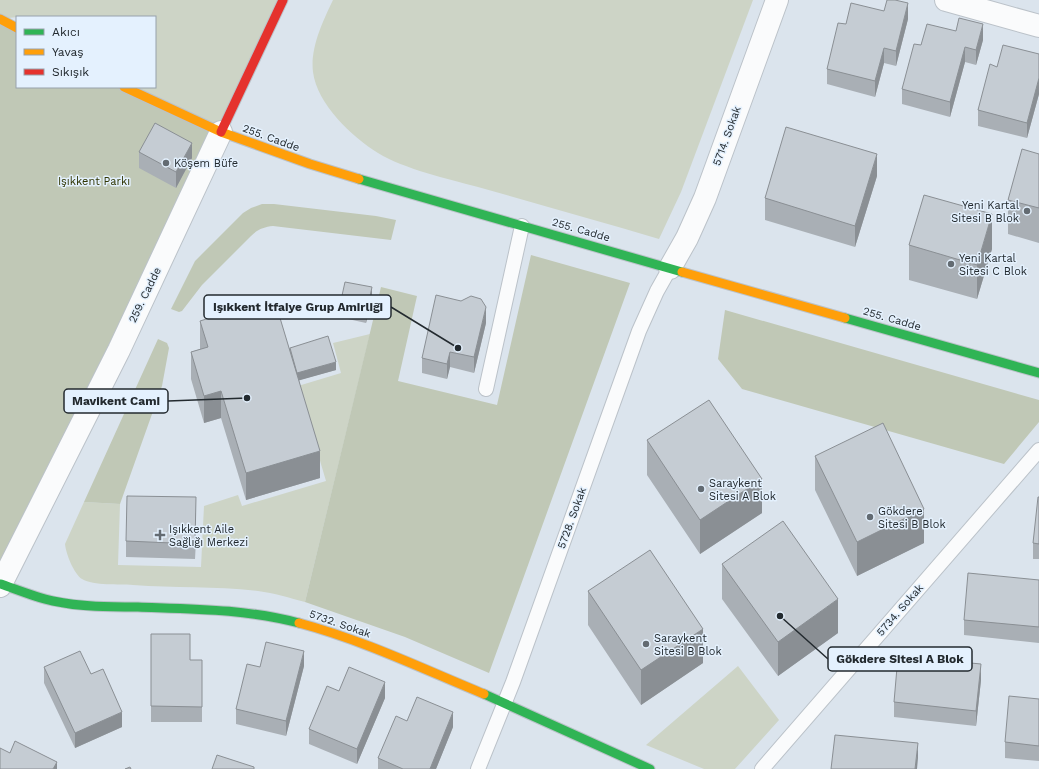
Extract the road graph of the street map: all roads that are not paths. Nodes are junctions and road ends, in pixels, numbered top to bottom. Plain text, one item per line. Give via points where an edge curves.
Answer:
1 (283, 0) edge
2 (777, 0) edge
3 (946, 0) edge
4 (0, 19) edge
5 (1039, 26) edge
6 (16, 27) edge
7 (126, 88) edge
8 (221, 132) junction
9 (522, 226) junction
10 (670, 268) junction
11 (1039, 373) edge
12 (486, 389) dead end
13 (1039, 450) edge
14 (0, 585) edge
15 (505, 704) junction
16 (478, 769) edge
17 (650, 769) edge
18 (762, 769) edge

1 - 8 street, 259. Cadde
2 - 10 street, 5714. Sokak via 705,198
3 - 5 street
4 - 6 street
7 - 8 street, 255. Cadde
8 - 9 street, 255. Cadde via 318,166
8 - 14 street, 259. Cadde via 119,350
9 - 10 street, 255. Cadde
9 - 12 lane
10 - 11 street, 255. Cadde
10 - 15 lane, 5728. Sokak via 656,291 639,331
13 - 18 lane, 5734. Sokak
14 - 15 street, 5732. Sokak via 72,604 250,612 284,619 357,643
15 - 16 lane, 5728. Sokak
15 - 17 street, 5732. Sokak

